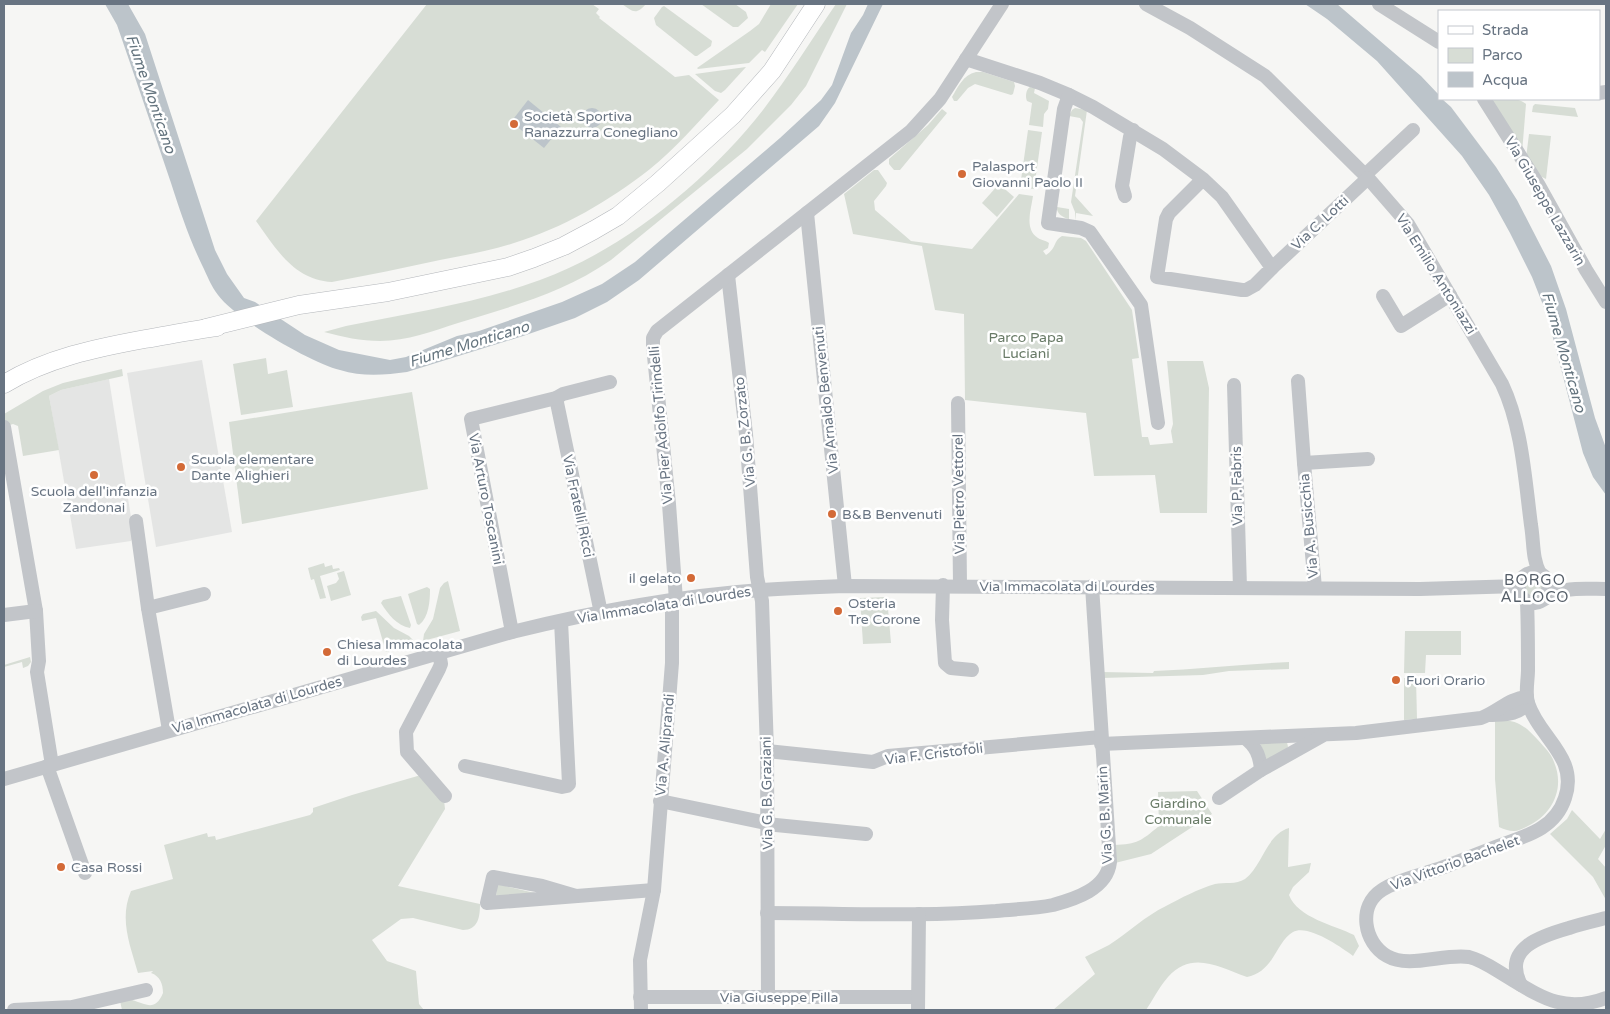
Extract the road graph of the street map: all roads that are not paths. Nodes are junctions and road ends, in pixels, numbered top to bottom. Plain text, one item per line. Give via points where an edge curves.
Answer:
1 (803, 4) edge
2 (816, 4) edge
3 (1002, 4) edge
4 (1146, 4) edge
5 (1379, 4) edge
6 (1438, 41) edge
7 (966, 59) junction
8 (1069, 94) junction
9 (1485, 100) edge
10 (1133, 130) junction
11 (1413, 130) dead end
12 (697, 148) junction
13 (1367, 176) junction
14 (1203, 179) junction
15 (1125, 196) dead end
16 (807, 214) junction
17 (1272, 268) junction
18 (728, 275) junction
19 (1450, 295) junction
20 (1383, 296) dead end
21 (1606, 302) edge
22 (1298, 381) dead end
23 (610, 382) dead end
24 (4, 384) edge
25 (1234, 385) dead end
26 (556, 398) junction
27 (958, 404) dead end
28 (1158, 423) dead end
29 (4, 426) edge
30 (1368, 459) dead end
31 (1304, 463) junction
32 (136, 521) dead end
33 (1539, 572) junction
34 (943, 585) junction
35 (960, 585) junction
36 (845, 586) junction
37 (1092, 586) junction
38 (1240, 588) junction
39 (1314, 588) junction
40 (1606, 589) edge
41 (760, 590) junction
42 (1568, 590) junction
43 (204, 594) dead end
44 (1529, 596) junction
45 (674, 600) junction
46 (148, 608) junction
47 (36, 611) junction
48 (601, 613) junction
49 (4, 616) edge
50 (561, 621) junction
51 (512, 632) junction
52 (439, 652) junction
53 (972, 670) dead end
54 (1528, 672) junction
55 (1528, 700) junction
56 (1511, 708) junction
57 (1540, 727) junction
58 (169, 730) junction
59 (1325, 734) junction
60 (1245, 738) junction
61 (1101, 740) junction
62 (767, 751) junction
63 (50, 765) junction
64 (465, 766) dead end
65 (1261, 770) junction
66 (4, 779) edge
67 (445, 796) dead end
68 (1219, 798) dead end
69 (660, 801) junction
70 (768, 823) junction
71 (866, 834) dead end
72 (85, 874) dead end
73 (654, 890) junction
74 (576, 896) junction
75 (767, 913) junction
76 (919, 914) junction
77 (1606, 918) edge
78 (1521, 985) junction
79 (146, 990) dead end
80 (768, 997) junction
81 (1606, 998) edge
82 (640, 1003) edge
83 (918, 1004) edge
84 (15, 1010) edge

1 - 12 main road
2 - 12 main road via 772,71 733,115
3 - 7 street
4 - 13 street, Via Emilio Antoniazzi via 1266,76
5 - 6 street
7 - 8 street
7 - 16 street, Via Pier Adolfo Tirindelli via 921,121
8 - 10 street
8 - 28 street via 1064,109 1048,223 1090,232 1140,305
9 - 21 street, Via Giuseppe Lazzarin
10 - 14 street
10 - 15 street via 1122,186
11 - 13 street, Via C. Lotti
12 - 24 main road via 618,216 564,246 508,267 109,346 37,366
13 - 17 street, Via C. Lotti
13 - 19 street, Via Emilio Antoniazzi via 1408,224
14 - 17 street via 1222,197
14 - 17 street, Via C. Lotti via 1166,219 1157,277 1246,290
16 - 18 street, Via Pier Adolfo Tirindelli
16 - 36 street, Via Arnaldo Benvenuti
18 - 41 street, Via G. B. Zorzato
18 - 45 street, Via Pier Adolfo Tirindelli via 657,331 653,338 669,504
19 - 20 street via 1402,326
19 - 33 street, Via Emilio Antoniazzi via 1511,403
22 - 31 street, Via A. Busicchia
23 - 26 street, Via Arturo Toscanini
25 - 38 street, Via P. Fabris
26 - 48 street, Via Fratelli Ricci
26 - 51 street, Via Arturo Toscanini via 471,419
27 - 35 street, Via Pietro Vettorel
29 - 47 street
30 - 31 street, Via A. Busicchia
31 - 39 street, Via A. Busicchia
32 - 46 street
33 - 42 street, Via Immacolata di Lourdes
33 - 44 street via 1523,577
33 - 44 street, Via Emilio Antoniazzi via 1549,590
34 - 35 street, Via Immacolata di Lourdes
34 - 36 street, Via Immacolata di Lourdes
34 - 53 street via 946,663 951,668
35 - 37 street, Via Immacolata di Lourdes
36 - 41 street, Via Immacolata di Lourdes
37 - 38 street, Via Immacolata di Lourdes
37 - 61 street, Via G. B. Marin
38 - 39 street, Via Immacolata di Lourdes
39 - 44 street, Via Immacolata di Lourdes via 1466,589
40 - 42 street, Via Immacolata di Lourdes
41 - 45 street, Via Immacolata di Lourdes
41 - 62 street, Via G. B. Graziani
42 - 44 street, Via Immacolata di Lourdes
43 - 46 street
44 - 54 street, Via Vittorio Bachelet
45 - 48 street, Via Immacolata di Lourdes
45 - 69 street, Via A. Aliprandi
46 - 58 street
47 - 49 street
47 - 63 street via 37,672
48 - 50 street, Via Immacolata di Lourdes
50 - 51 street, Via Immacolata di Lourdes
50 - 64 street via 569,784 562,786
51 - 52 street, Via Immacolata di Lourdes
52 - 58 street, Via Immacolata di Lourdes
52 - 67 street via 439,669 406,732 407,752
54 - 55 street, Via Vittorio Bachelet
54 - 56 street
55 - 56 street via 1523,709
55 - 57 street, Via Vittorio Bachelet
56 - 57 street
56 - 59 street via 1481,718
57 - 78 street, Via Vittorio Bachelet via 1563,759 1568,776 1566,796 1554,819 1529,836 1386,887 1371,901 1366,921 1374,945 1393,959 1469,957
58 - 63 street, Via Immacolata di Lourdes
59 - 60 street
59 - 65 street
60 - 61 street
60 - 65 street via 1258,752
61 - 62 street, Via F. Cristofoli via 888,756 873,762
61 - 76 street, Via G. B. Marin via 1110,862 1106,876 1096,887 1052,905 960,914
62 - 70 street, Via G. B. Graziani
63 - 66 street, Via Immacolata di Lourdes
63 - 72 street
65 - 68 street
69 - 70 street
69 - 73 street, Via A. Aliprandi
70 - 71 street
70 - 75 street, Via G. B. Graziani
73 - 74 street
73 - 82 street, Via A. Aliprandi via 640,960
74 - 74 street via 493,877 487,903
75 - 76 street, Via G. B. Marin
75 - 80 street, Via G. B. Graziani
76 - 83 street
77 - 78 street via 1547,934 1530,942 1517,960 1516,973
78 - 81 street, Via Vittorio Bachelet via 1548,1002 1569,1006
79 - 84 street via 72,1007
80 - 82 street, Via Giuseppe Pilla
80 - 83 street, Via Giuseppe Pilla

